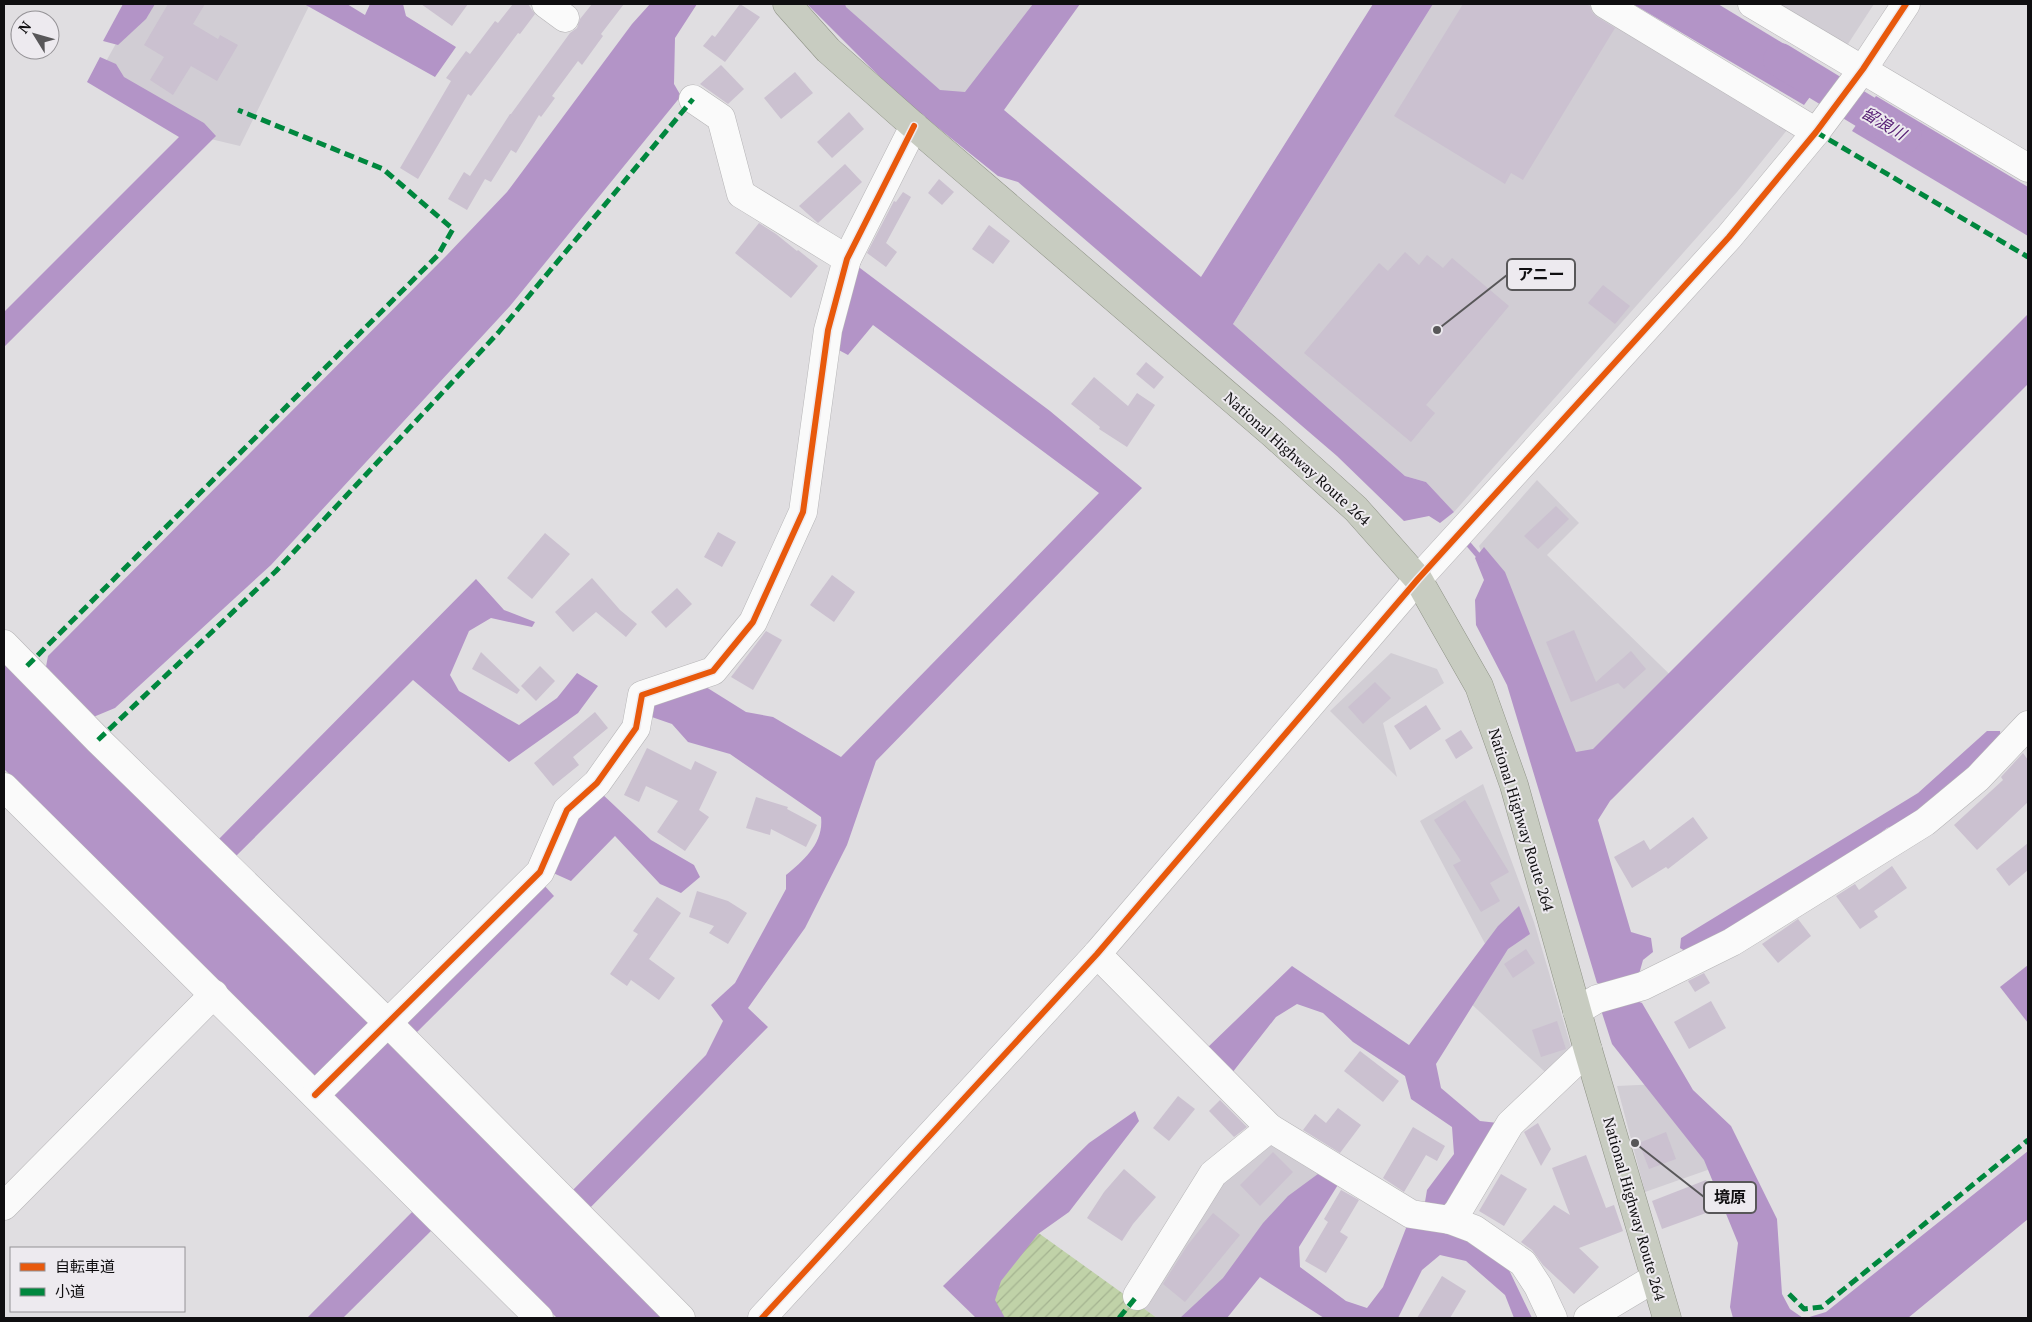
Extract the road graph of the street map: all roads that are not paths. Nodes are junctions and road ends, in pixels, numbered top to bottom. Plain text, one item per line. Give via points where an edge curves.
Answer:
1 (787, 4) edge
2 (1605, 4) edge
3 (1752, 4) edge
4 (1906, 4) edge
5 (1863, 69) junction
6 (693, 99) dead end
7 (914, 126) junction
8 (1816, 132) junction
9 (2028, 168) edge
10 (847, 259) junction
11 (1418, 579) junction
12 (4, 644) edge
13 (2028, 725) edge
14 (4, 787) edge
15 (1097, 954) junction
16 (214, 994) junction
17 (1587, 1005) junction
18 (387, 1022) junction
19 (1588, 1050) junction
20 (315, 1095) junction
21 (1270, 1128) junction
22 (4, 1206) edge
23 (1450, 1220) junction
24 (1655, 1278) junction
25 (1137, 1296) dead end
26 (538, 1318) edge
27 (681, 1318) edge
28 (762, 1318) edge
29 (1553, 1318) edge
30 (1588, 1318) edge
31 (1667, 1318) edge

1 - 7 highway, National Highway Route 264 via 828,50
2 - 8 street
3 - 5 street
4 - 5 street
5 - 8 street
5 - 9 street
6 - 10 street via 721,118 741,194
7 - 10 street
7 - 11 highway, National Highway Route 264 via 1273,434 1356,509
8 - 11 street via 1729,237
10 - 18 street via 828,330 803,512 753,622 713,671 642,696 636,728 597,783 566,810 540,872
11 - 15 street
11 - 17 highway, National Highway Route 264 via 1479,686
12 - 18 street
13 - 17 street via 1978,778 1925,822 1732,942 1643,986
14 - 16 street
15 - 21 street
15 - 28 street
16 - 20 street
16 - 22 street
17 - 19 highway, National Highway Route 264
18 - 20 street
18 - 27 street
19 - 23 street via 1510,1124
19 - 24 highway, National Highway Route 264
20 - 26 street
21 - 23 street via 1411,1214
21 - 25 street via 1214,1174
23 - 29 street via 1474,1229 1523,1263
24 - 30 street
24 - 31 highway, National Highway Route 264

